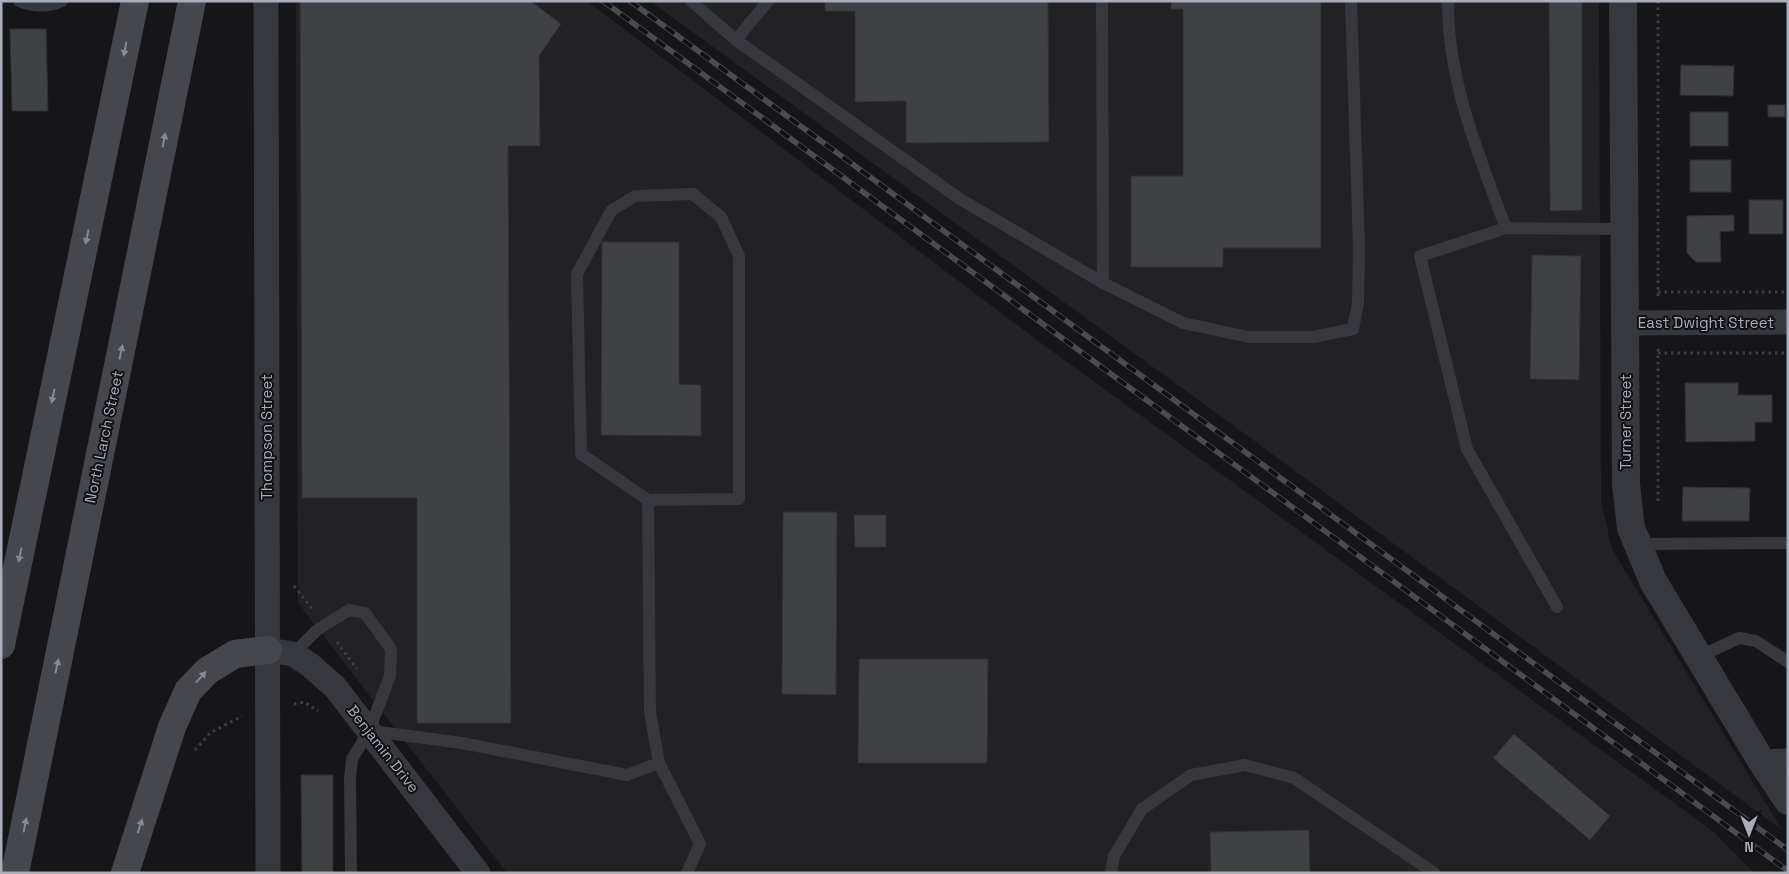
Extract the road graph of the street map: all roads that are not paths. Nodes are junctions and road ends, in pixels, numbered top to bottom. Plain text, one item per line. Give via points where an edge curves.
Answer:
1 (19, 1) edge
2 (62, 1) edge
3 (135, 1) edge
4 (192, 1) edge
5 (266, 1) edge
6 (691, 1) edge
7 (768, 1) edge
8 (1102, 1) edge
9 (1351, 1) edge
10 (1448, 1) edge
11 (1623, 1) edge
12 (736, 40) junction
13 (1506, 228) junction
14 (1624, 229) junction
15 (1103, 283) junction
16 (1788, 322) edge
17 (1625, 323) junction
18 (648, 500) junction
19 (1788, 543) edge
20 (1637, 544) junction
21 (1557, 607) dead end
22 (1, 645) edge
23 (280, 652) junction
24 (1698, 657) junction
25 (1788, 662) edge
26 (369, 731) junction
27 (1775, 762) edge
28 (659, 763) junction
29 (1788, 801) edge
30 (15, 873) edge
31 (125, 873) edge
32 (268, 873) edge
33 (351, 873) edge
34 (478, 873) edge
35 (687, 873) edge
36 (1111, 873) edge
37 (1434, 873) edge

1 - 2 lane via 28,5 52,5
3 -> 22 main road
30 -> 4 main road, North Larch Street
5 - 23 street, Thompson Street
6 - 12 lane
7 - 12 lane
8 - 15 lane
9 - 15 lane via 1359,248 1358,303 1353,328 1313,337 1249,337 1183,323
10 - 13 lane via 1454,66 1478,153
11 - 14 street, Turner Street
12 - 15 lane via 960,199
13 - 14 lane
13 - 21 lane via 1420,256 1467,449
14 - 17 street, Turner Street
16 - 17 street, East Dwight Street
17 - 20 street, Turner Street via 1626,484 1631,528
18 - 18 lane via 581,454 577,274 611,212 635,196 693,194 721,216 739,256 739,499
18 - 28 lane via 650,712
19 - 20 lane
20 - 24 street, Turner Street via 1654,581
23 - 26 street, Benjamin Drive via 310,665 335,687
23 - 26 lane via 349,610 365,613 390,649 390,676
31 -> 23 main road via 172,727 188,691 207,670 235,654
23 - 32 street, Thompson Street
24 - 25 lane via 1739,638 1756,641
24 - 27 street, Turner Street
26 - 28 lane via 462,743 627,775
26 - 33 lane via 352,759
26 - 34 street, Benjamin Drive
27 - 29 street, Turner Street
28 - 35 lane via 700,844
36 - 37 lane via 1114,856 1142,809 1191,775 1244,765 1294,778

